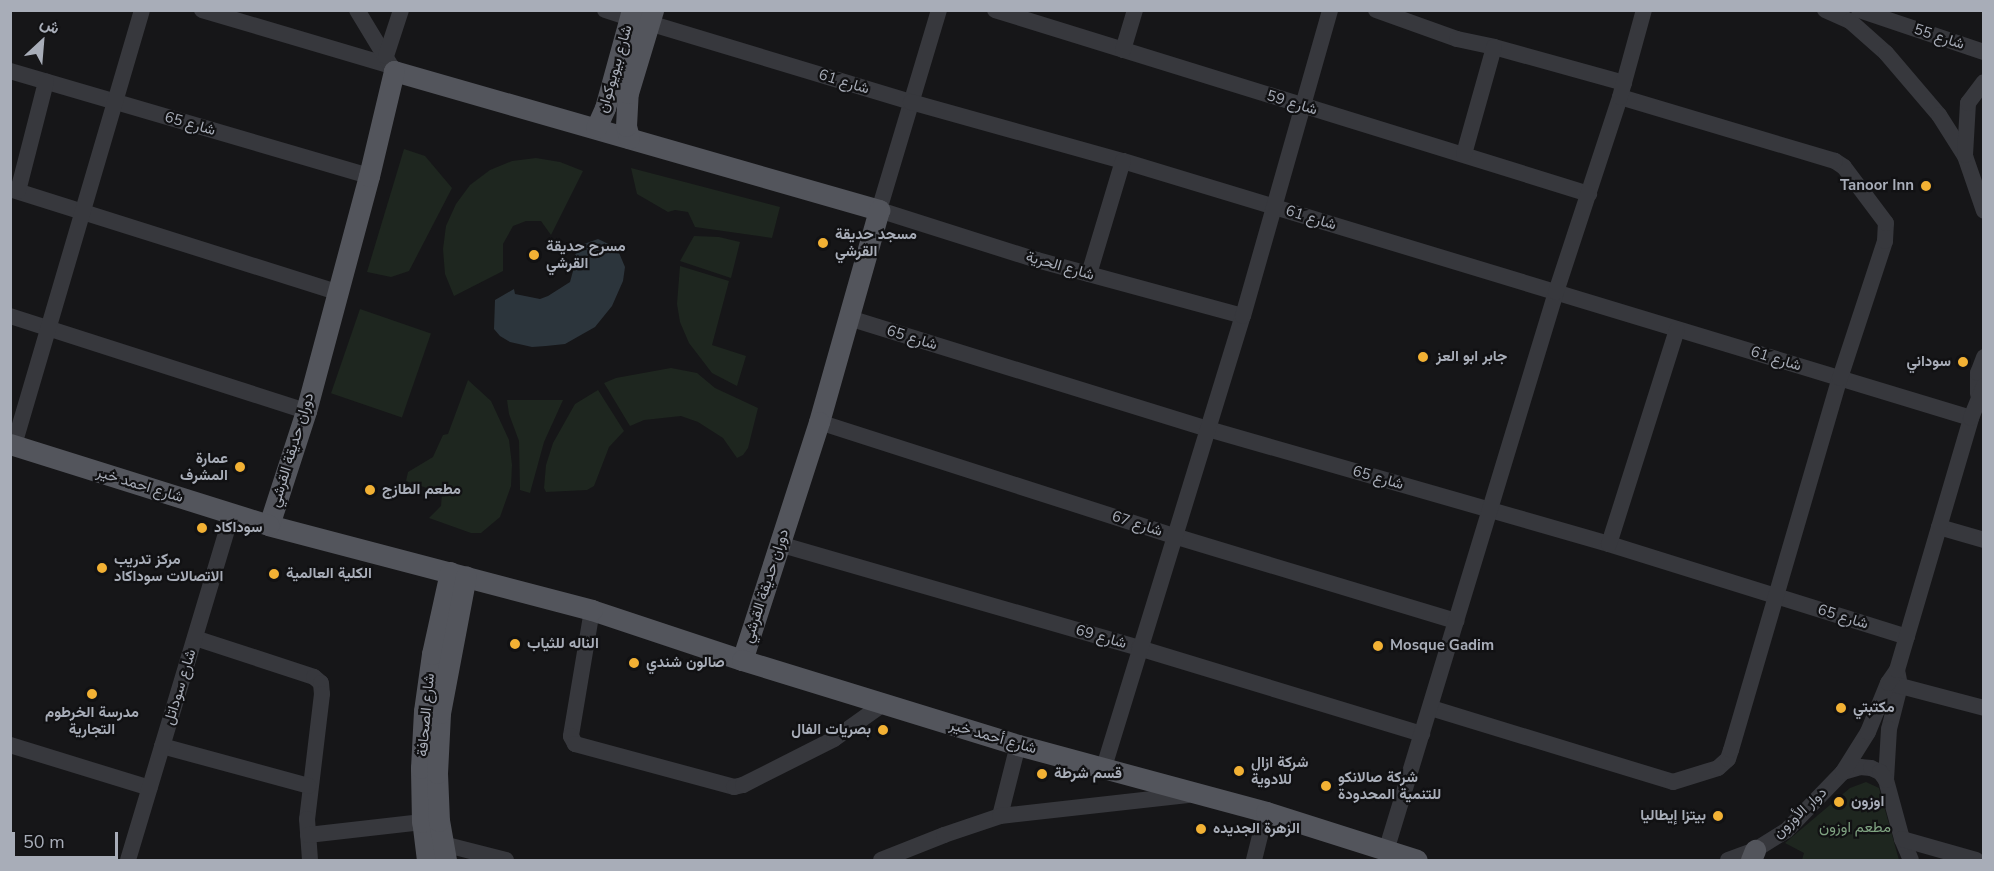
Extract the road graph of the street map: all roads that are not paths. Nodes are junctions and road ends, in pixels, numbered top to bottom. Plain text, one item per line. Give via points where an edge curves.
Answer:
1 (142, 10) edge
2 (202, 10) edge
3 (357, 10) edge
4 (400, 10) edge
5 (605, 10) edge
6 (939, 10) edge
7 (995, 10) edge
8 (1135, 10) edge
9 (1330, 10) edge
10 (1376, 10) edge
11 (1644, 10) edge
12 (1825, 10) edge
13 (1859, 10) edge
14 (641, 16) edge
15 (1494, 47) junction
16 (1123, 50) junction
17 (1983, 52) edge
18 (390, 64) junction
19 (10, 71) edge
20 (46, 82) junction
21 (1983, 82) edge
22 (1622, 90) junction
23 (116, 102) junction
24 (911, 102) junction
25 (1303, 106) junction
26 (596, 128) junction
27 (629, 138) junction
28 (1464, 153) junction
29 (1965, 156) junction
30 (1123, 161) junction
31 (369, 176) junction
32 (14, 190) edge
33 (1590, 194) junction
34 (1274, 206) junction
35 (84, 210) junction
36 (879, 210) junction
37 (1983, 212) edge
38 (1089, 274) junction
39 (336, 292) junction
40 (1556, 292) junction
41 (10, 316) edge
42 (1243, 316) junction
43 (849, 318) junction
44 (49, 328) junction
45 (1677, 329) junction
46 (1981, 377) edge
47 (1840, 378) junction
48 (306, 411) junction
49 (1971, 418) junction
50 (819, 422) junction
51 (1208, 429) junction
52 (12, 445) edge
53 (1491, 510) junction
54 (232, 513) junction
55 (269, 525) junction
56 (1939, 527) junction
57 (1174, 536) junction
58 (1983, 540) edge
59 (779, 544) junction
60 (1609, 544) junction
61 (458, 574) junction
62 (1775, 596) junction
63 (592, 610) junction
64 (1456, 621) junction
65 (1907, 637) junction
66 (195, 638) junction
67 (1139, 648) junction
68 (742, 660) junction
69 (1895, 680) junction
70 (883, 704) junction
71 (1431, 708) junction
72 (1983, 708) edge
73 (1422, 734) junction
74 (10, 745) edge
75 (1018, 745) junction
76 (162, 746) junction
77 (1104, 767) junction
78 (1843, 772) junction
79 (1886, 780) junction
80 (309, 786) junction
81 (150, 788) junction
82 (1201, 794) junction
83 (1266, 812) junction
84 (1000, 816) junction
85 (422, 822) junction
86 (308, 835) junction
87 (1902, 839) junction
88 (1386, 850) junction
89 (444, 853) edge
90 (1753, 855) edge
91 (128, 861) edge
92 (310, 861) edge
93 (427, 861) edge
94 (506, 861) edge
95 (881, 861) edge
96 (1254, 861) edge
97 (1417, 861) edge
98 (1728, 861) edge
99 (1911, 861) edge
100 (1976, 861) edge

1 - 23 street
2 - 18 street
3 - 18 street
4 - 18 street
5 - 14 street, شارع 61
6 - 24 street
7 - 16 street, شارع 59
8 - 16 street
9 - 25 street
10 - 15 street via 1456,39
11 - 22 street
12 - 29 street via 1864,32 1907,75 1940,115
13 - 17 street, شارع 55
14 - 24 street, شارع 61
14 - 26 main road, شارع بيويوكوان
14 - 27 main road, شارع بيويوكوان via 628,93
15 - 22 street
15 - 28 street
16 - 25 street, شارع 59
18 - 26 main road
18 - 31 main road, دوران حديقة القرشي
19 - 20 street, شارع 65
20 - 23 street, شارع 65
20 - 32 street
21 - 29 street via 1968,103
22 - 33 street
22 - 47 street via 1826,156 1844,167 1887,224 1887,231
23 - 31 street, شارع 65
23 - 35 street
24 - 30 street, شارع 61
24 - 36 street
25 - 28 street, شارع 59
25 - 34 street
26 - 27 main road
27 - 36 main road
28 - 33 street, شارع 59
29 - 37 street
30 - 34 street, شارع 61
30 - 38 street
31 - 39 main road, دوران حديقة القرشي
32 - 35 street
33 - 40 street
34 - 40 street, شارع 61
34 - 42 street
35 - 39 street
35 - 44 street
36 - 38 street, شارع الحرية
36 - 43 main road, دوران حديقة القرشي
38 - 42 street, شارع الحرية
39 - 48 main road, دوران حديقة القرشي
40 - 45 street, شارع 61
40 - 53 street
41 - 44 street
42 - 51 street
43 - 50 main road, دوران حديقة القرشي
43 - 51 street, شارع 65
44 - 48 street
44 - 52 street
45 - 47 street, شارع 61
45 - 60 street
46 - 49 street
47 - 49 street, شارع 61
47 - 62 street
48 - 55 main road, دوران حديقة القرشي
49 - 56 street
50 - 57 street, شارع 67
50 - 59 main road, دوران حديقة القرشي
51 - 53 street, شارع 65
51 - 57 street
52 - 54 main road, شارع احمد خير
53 - 60 street, شارع 65
53 - 64 street
54 - 55 main road, شارع احمد خير
54 - 66 street, شارع سوداتل
55 - 61 main road, دوران حديقة القرشي
56 - 58 street
56 - 65 street
57 - 64 street, شارع 67
57 - 67 street
59 - 67 street, شارع 69
59 - 68 main road, دوران حديقة القرشي
60 - 62 street, شارع 65
61 - 63 main road, دوران حديقة القرشي
61 - 85 main road, شارع الصحافة via 432,654 424,711
61 - 89 main road, شارع الصحافة via 440,713 437,773
62 - 65 street, شارع 65
62 - 71 street via 1728,759 1718,768 1679,781 1667,781
63 - 68 main road, دوران حديقة القرشي
63 - 70 street via 571,736 575,744 734,787 834,739
64 - 71 street
65 - 69 street
66 - 76 street, شارع سوداتل
66 - 80 street via 318,680 322,694
67 - 73 street, شارع 69
67 - 77 street
68 - 70 main road, شارع أحمد خير
69 - 72 street
69 - 78 street, دوار الأوزون
69 - 79 street
70 - 75 main road, شارع أحمد خير
71 - 73 street
73 - 88 street
74 - 81 street
75 - 77 main road, شارع أحمد خير
75 - 84 street
76 - 80 street
76 - 81 street, شارع سوداتل
77 - 82 main road, شارع أحمد خير
78 - 79 street via 1871,768
78 - 90 street, دوار الأوزون via 1786,831
79 - 87 street
80 - 86 street
81 - 91 street, شارع سوداتل
82 - 83 main road, شارع أحمد خير
82 - 84 street
83 - 88 main road, شارع أحمد خير
83 - 96 street
84 - 95 street
85 - 86 street
85 - 93 main road, شارع الصحافة
86 - 92 street
87 - 99 street
87 - 100 street
88 - 97 main road, شارع أحمد خير
89 - 94 street
90 - 98 street, دوار الأوزون

